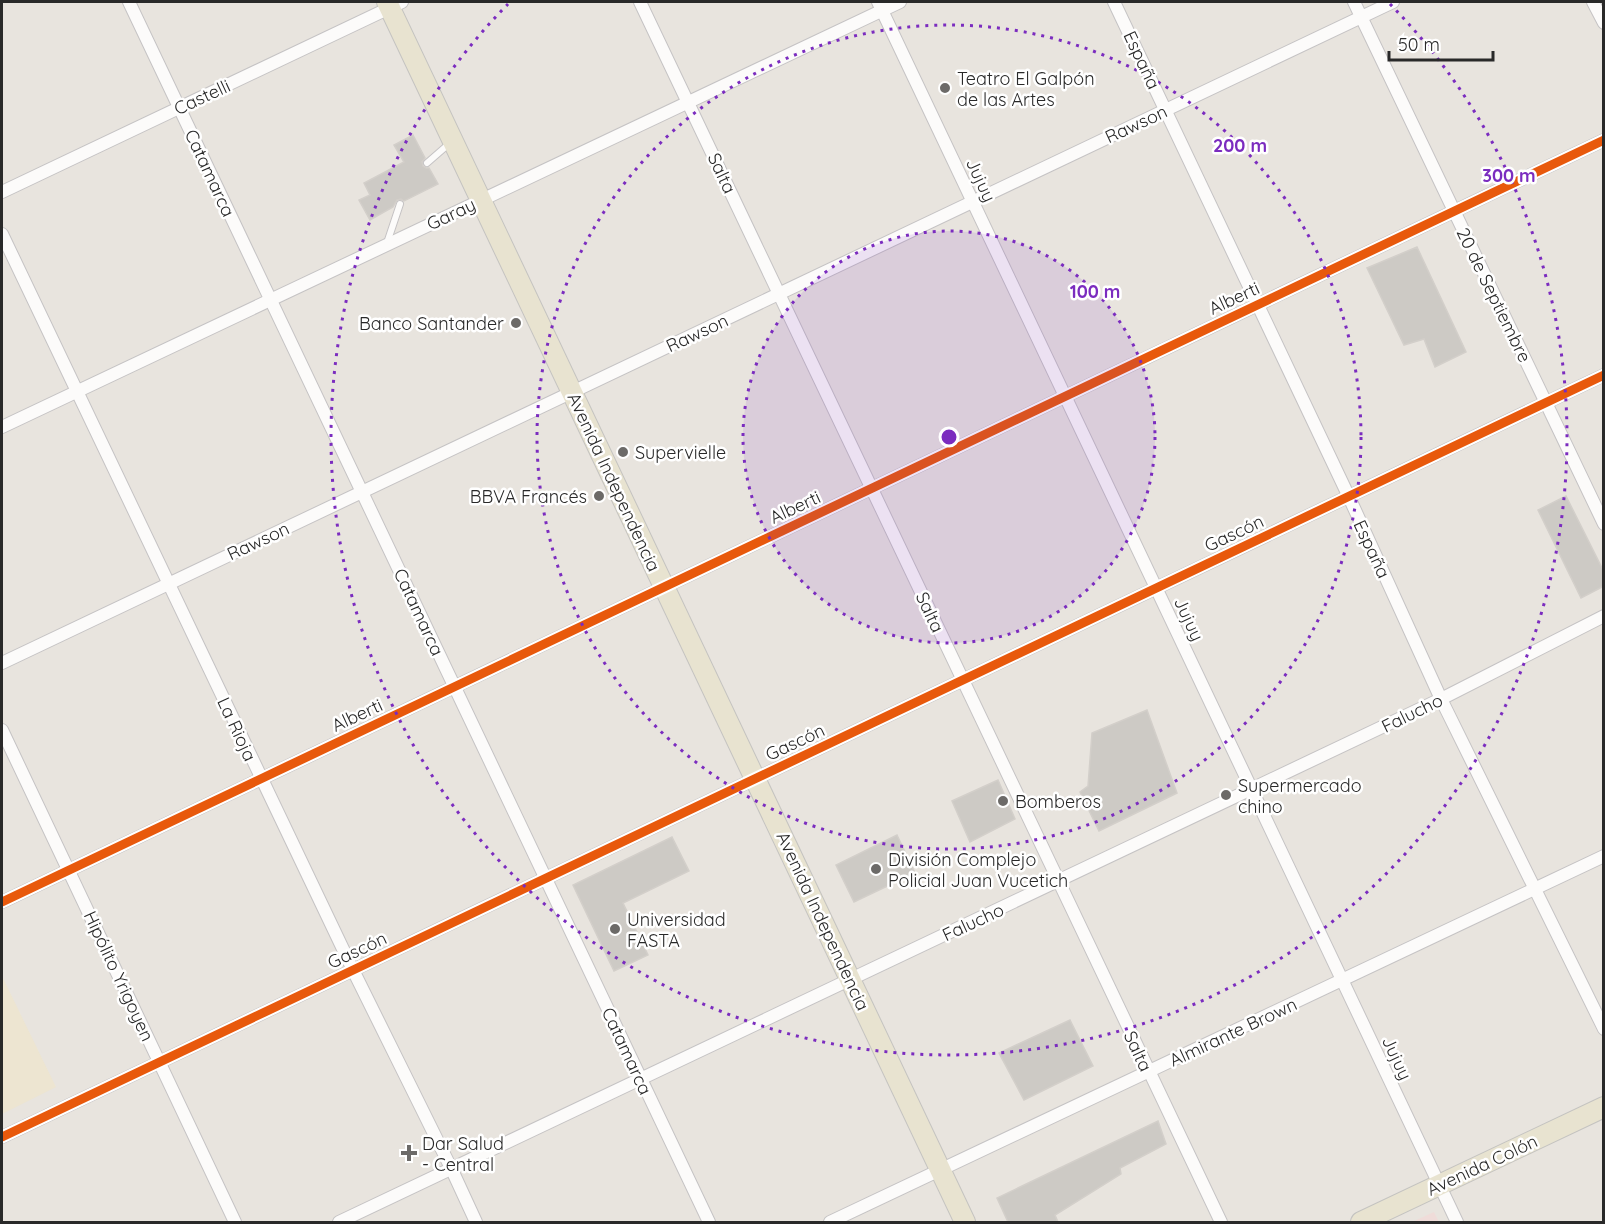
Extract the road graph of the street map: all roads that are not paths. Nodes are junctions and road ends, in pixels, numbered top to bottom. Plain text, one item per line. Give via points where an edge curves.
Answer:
1 (129, 2) edge
2 (640, 2) edge
3 (900, 2) edge
4 (1114, 2) edge
5 (1354, 2) edge
6 (1393, 2) edge
7 (1593, 2) edge
8 (393, 4) edge
9 (880, 6) edge
10 (1361, 16) junction
11 (1604, 23) edge
12 (688, 102) junction
13 (179, 108) junction
14 (1165, 110) junction
15 (1604, 140) edge
16 (453, 141) junction
17 (427, 163) dead end
18 (2, 192) edge
19 (481, 200) junction
20 (973, 202) junction
21 (400, 204) dead end
22 (1454, 211) junction
23 (2, 234) edge
24 (386, 245) junction
25 (779, 294) junction
26 (270, 300) junction
27 (1258, 305) junction
28 (1604, 375) edge
29 (77, 392) junction
30 (572, 392) junction
31 (1065, 397) junction
32 (1545, 403) junction
33 (2, 427) edge
34 (872, 489) junction
35 (362, 492) junction
36 (1349, 497) junction
37 (1604, 524) edge
38 (168, 584) junction
39 (664, 587) junction
40 (1156, 588) junction
41 (1604, 616) edge
42 (2, 663) edge
43 (963, 680) junction
44 (454, 687) junction
45 (1441, 699) junction
46 (2, 730) edge
47 (261, 779) junction
48 (756, 779) junction
49 (1252, 789) junction
50 (1604, 856) edge
51 (68, 871) junction
52 (546, 879) junction
53 (1059, 881) junction
54 (1536, 889) junction
55 (2, 902) edge
56 (353, 970) junction
57 (851, 980) junction
58 (1342, 980) junction
59 (1604, 1029) edge
60 (160, 1062) junction
61 (1148, 1072) junction
62 (641, 1079) junction
63 (1604, 1107) edge
64 (2, 1137) edge
65 (451, 1169) junction
66 (940, 1170) junction
67 (1440, 1185) junction
68 (235, 1222) edge
69 (339, 1222) edge
70 (476, 1222) edge
71 (709, 1222) edge
72 (830, 1222) edge
73 (965, 1222) edge
74 (1221, 1222) edge
75 (1361, 1222) edge
76 (1458, 1222) edge

1 - 13 street, Catamarca
2 - 12 street, Salta
3 - 9 street, Garay
4 - 14 street, España
5 - 10 street, 20 de Septiembre
6 - 10 street, Rawson
7 - 11 street
8 - 13 street, Castelli
8 - 16 main road, Avenida Independencia
9 - 12 street, Garay
9 - 20 street, Jujuy
10 - 14 street, Rawson
10 - 22 street, 20 de Septiembre
12 - 19 street, Garay
12 - 25 street, Salta
13 - 18 street, Castelli
13 - 26 street, Catamarca
14 - 20 street, Rawson
14 - 27 street, España
15 - 22 street, Alberti
16 - 17 lane
16 - 19 main road, Avenida Independencia
19 - 24 street, Garay
19 - 30 main road, Avenida Independencia
20 - 25 street, Rawson
20 - 31 street, Jujuy
21 - 24 lane
22 - 27 street, Alberti
22 - 32 street, 20 de Septiembre
23 - 29 street, La Rioja
24 - 26 street, Garay
25 - 30 street, Rawson
25 - 34 street, Salta
26 - 29 street, Garay
26 - 35 street, Catamarca
27 - 31 street, Alberti
27 - 36 street, España
28 - 32 street, Gascón
29 - 33 street, Garay
29 - 38 street, La Rioja
30 - 35 street, Rawson
30 - 39 main road, Avenida Independencia
31 - 34 street, Alberti
31 - 40 street, Jujuy
32 - 36 street, Gascón
32 - 37 street, 20 de Septiembre
34 - 39 street, Alberti
34 - 43 street, Salta
35 - 38 street, Rawson
35 - 44 street, Catamarca
36 - 40 street, Gascón
36 - 45 street, España
38 - 42 street, Rawson
38 - 47 street, La Rioja
39 - 44 street, Alberti
39 - 48 main road, Avenida Independencia
40 - 43 street, Gascón
40 - 49 street, Jujuy
41 - 45 street, Falucho
43 - 48 street, Gascón
43 - 53 street, Salta
44 - 47 street, Alberti
44 - 52 street, Catamarca
45 - 49 street, Falucho
45 - 54 street, España
46 - 51 street, Hipólito Yrigoyen
47 - 51 street, Alberti
47 - 56 street, La Rioja
48 - 52 street, Gascón
48 - 57 main road, Avenida Independencia
49 - 53 street, Falucho
49 - 58 street, Jujuy
50 - 54 street, Almirante Brown
51 - 55 street, Alberti
51 - 60 street, Hipólito Yrigoyen
52 - 56 street, Gascón
52 - 62 street, Catamarca
53 - 57 street, Falucho
53 - 61 street, Salta
54 - 58 street, Almirante Brown
54 - 59 street, España
56 - 60 street, Gascón
56 - 65 street, La Rioja
57 - 62 street, Falucho
57 - 66 main road, Avenida Independencia
58 - 61 street, Almirante Brown
58 - 67 street, Jujuy
60 - 64 street, Gascón
60 - 68 street, Hipólito Yrigoyen
61 - 66 street, Almirante Brown
61 - 74 street, Salta
62 - 65 street, Falucho
62 - 71 street, Catamarca
63 - 67 main road, Avenida Colón
65 - 69 street, Falucho
65 - 70 street, La Rioja
66 - 72 street, Almirante Brown
66 - 73 main road, Avenida Independencia
67 - 75 main road, Avenida Colón
67 - 76 street, Jujuy

